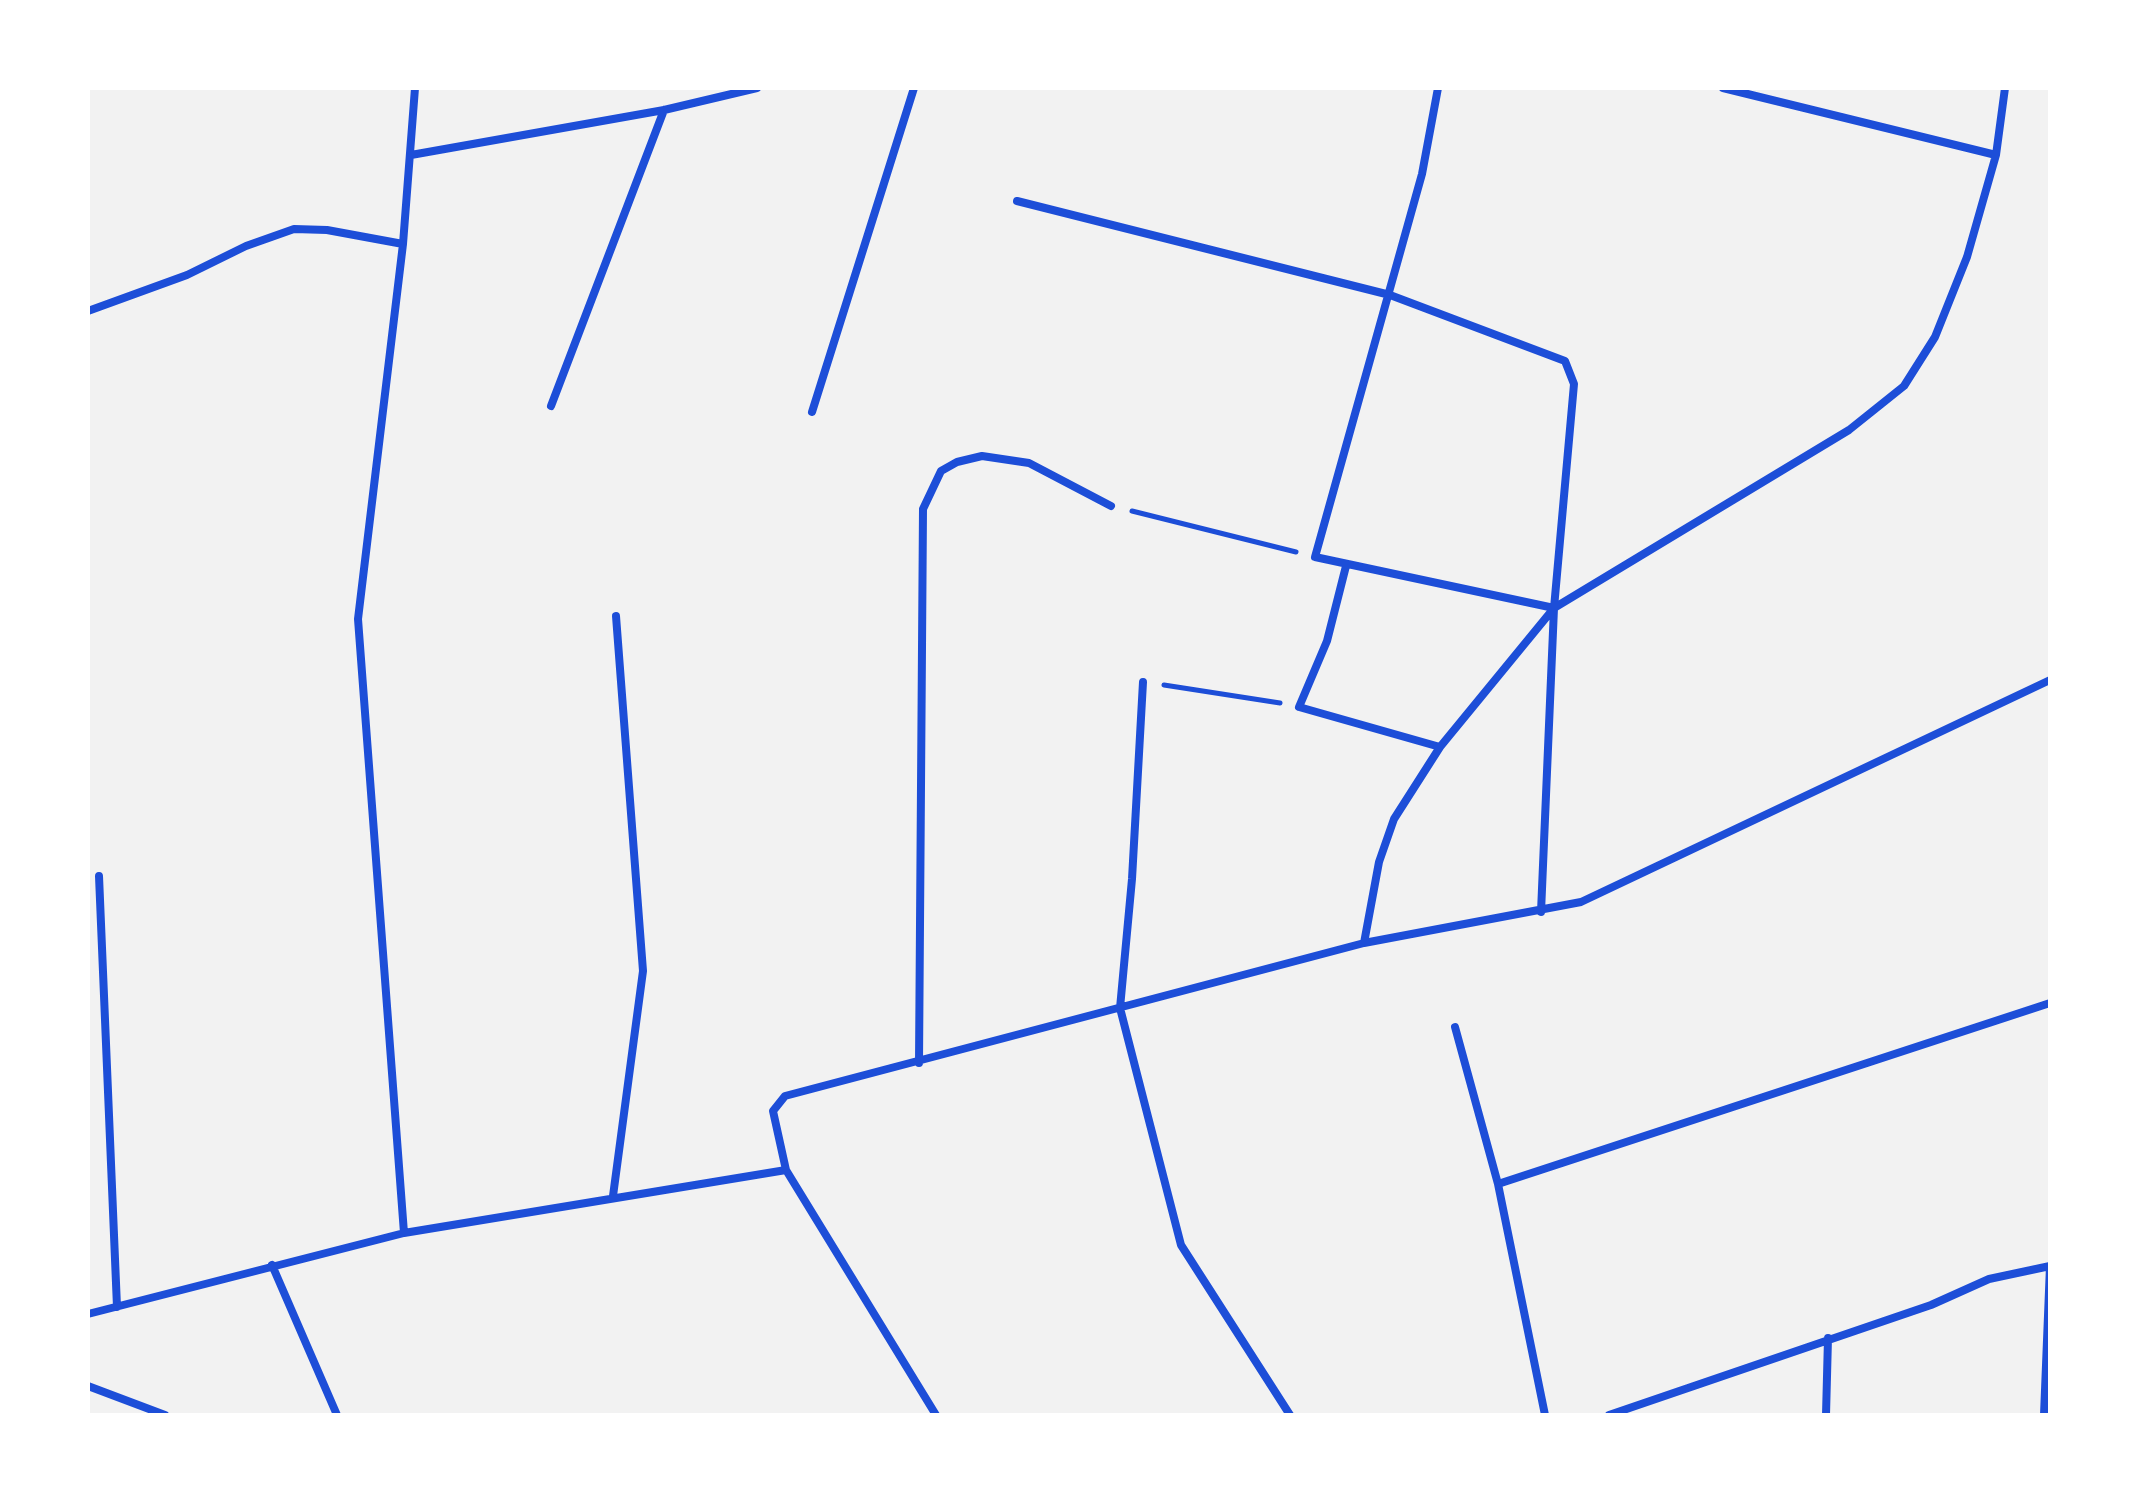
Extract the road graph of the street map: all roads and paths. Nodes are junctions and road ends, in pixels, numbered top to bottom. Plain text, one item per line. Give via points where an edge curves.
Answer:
1 (415, 88) edge
2 (757, 88) edge
3 (914, 88) edge
4 (1438, 88) edge
5 (1723, 88) edge
6 (2005, 88) edge
7 (664, 110) junction
8 (411, 155) junction
9 (1996, 155) junction
10 (1017, 201) dead end
11 (403, 244) junction
12 (1390, 295) junction
13 (88, 311) edge
14 (551, 406) dead end
15 (812, 412) dead end
16 (1111, 506) joint
17 (1315, 557) junction
18 (1346, 566) junction
19 (1554, 608) junction
20 (616, 616) dead end
21 (2050, 680) edge
22 (1143, 682) joint
23 (1299, 707) junction
24 (1440, 747) junction
25 (99, 876) dead end
26 (1541, 912) junction
27 (1364, 943) junction
28 (2050, 1003) edge
29 (1120, 1008) junction
30 (1455, 1027) dead end
31 (919, 1063) junction
32 (786, 1170) junction
33 (1498, 1184) junction
34 (613, 1196) junction
35 (404, 1233) junction
36 (272, 1265) junction
37 (2050, 1266) edge
38 (117, 1307) junction
39 (88, 1314) edge
40 (1828, 1338) junction
41 (88, 1386) edge
42 (165, 1415) edge
43 (337, 1415) edge
44 (936, 1415) edge
45 (1290, 1415) edge
46 (1545, 1415) edge
47 (1609, 1415) edge
48 (1826, 1415) edge
49 (2044, 1415) edge

1 - 8 street
2 - 7 street
3 - 15 street
4 - 12 street
5 - 9 street
6 - 9 street
7 - 8 street
7 - 14 street
8 - 11 street
9 - 19 street via 1941,324 1904,386 1849,430
10 - 12 street
11 - 13 street via 294,229
11 - 35 street via 358,619
12 - 17 street
12 - 19 street via 1565,361 1574,384
16 - 17 path
16 - 31 street via 1029,463 982,456 941,471 923,509
17 - 18 street
18 - 19 street
18 - 23 street via 1327,641
19 - 24 street
19 - 26 street
20 - 34 street via 643,971
21 - 26 street via 1581,902
22 - 23 path
22 - 29 street
23 - 24 street
24 - 27 street via 1385,839
25 - 38 street
26 - 27 street
27 - 29 street
28 - 33 street
29 - 31 street
29 - 45 street via 1181,1245
30 - 33 street
31 - 32 street via 785,1096 773,1111
32 - 34 street
32 - 44 street
33 - 46 street
34 - 35 street
35 - 36 street
36 - 38 street
36 - 43 street
37 - 40 street via 1989,1279 1931,1305
37 - 49 street
38 - 39 street
40 - 47 street
40 - 48 street
41 - 42 street

